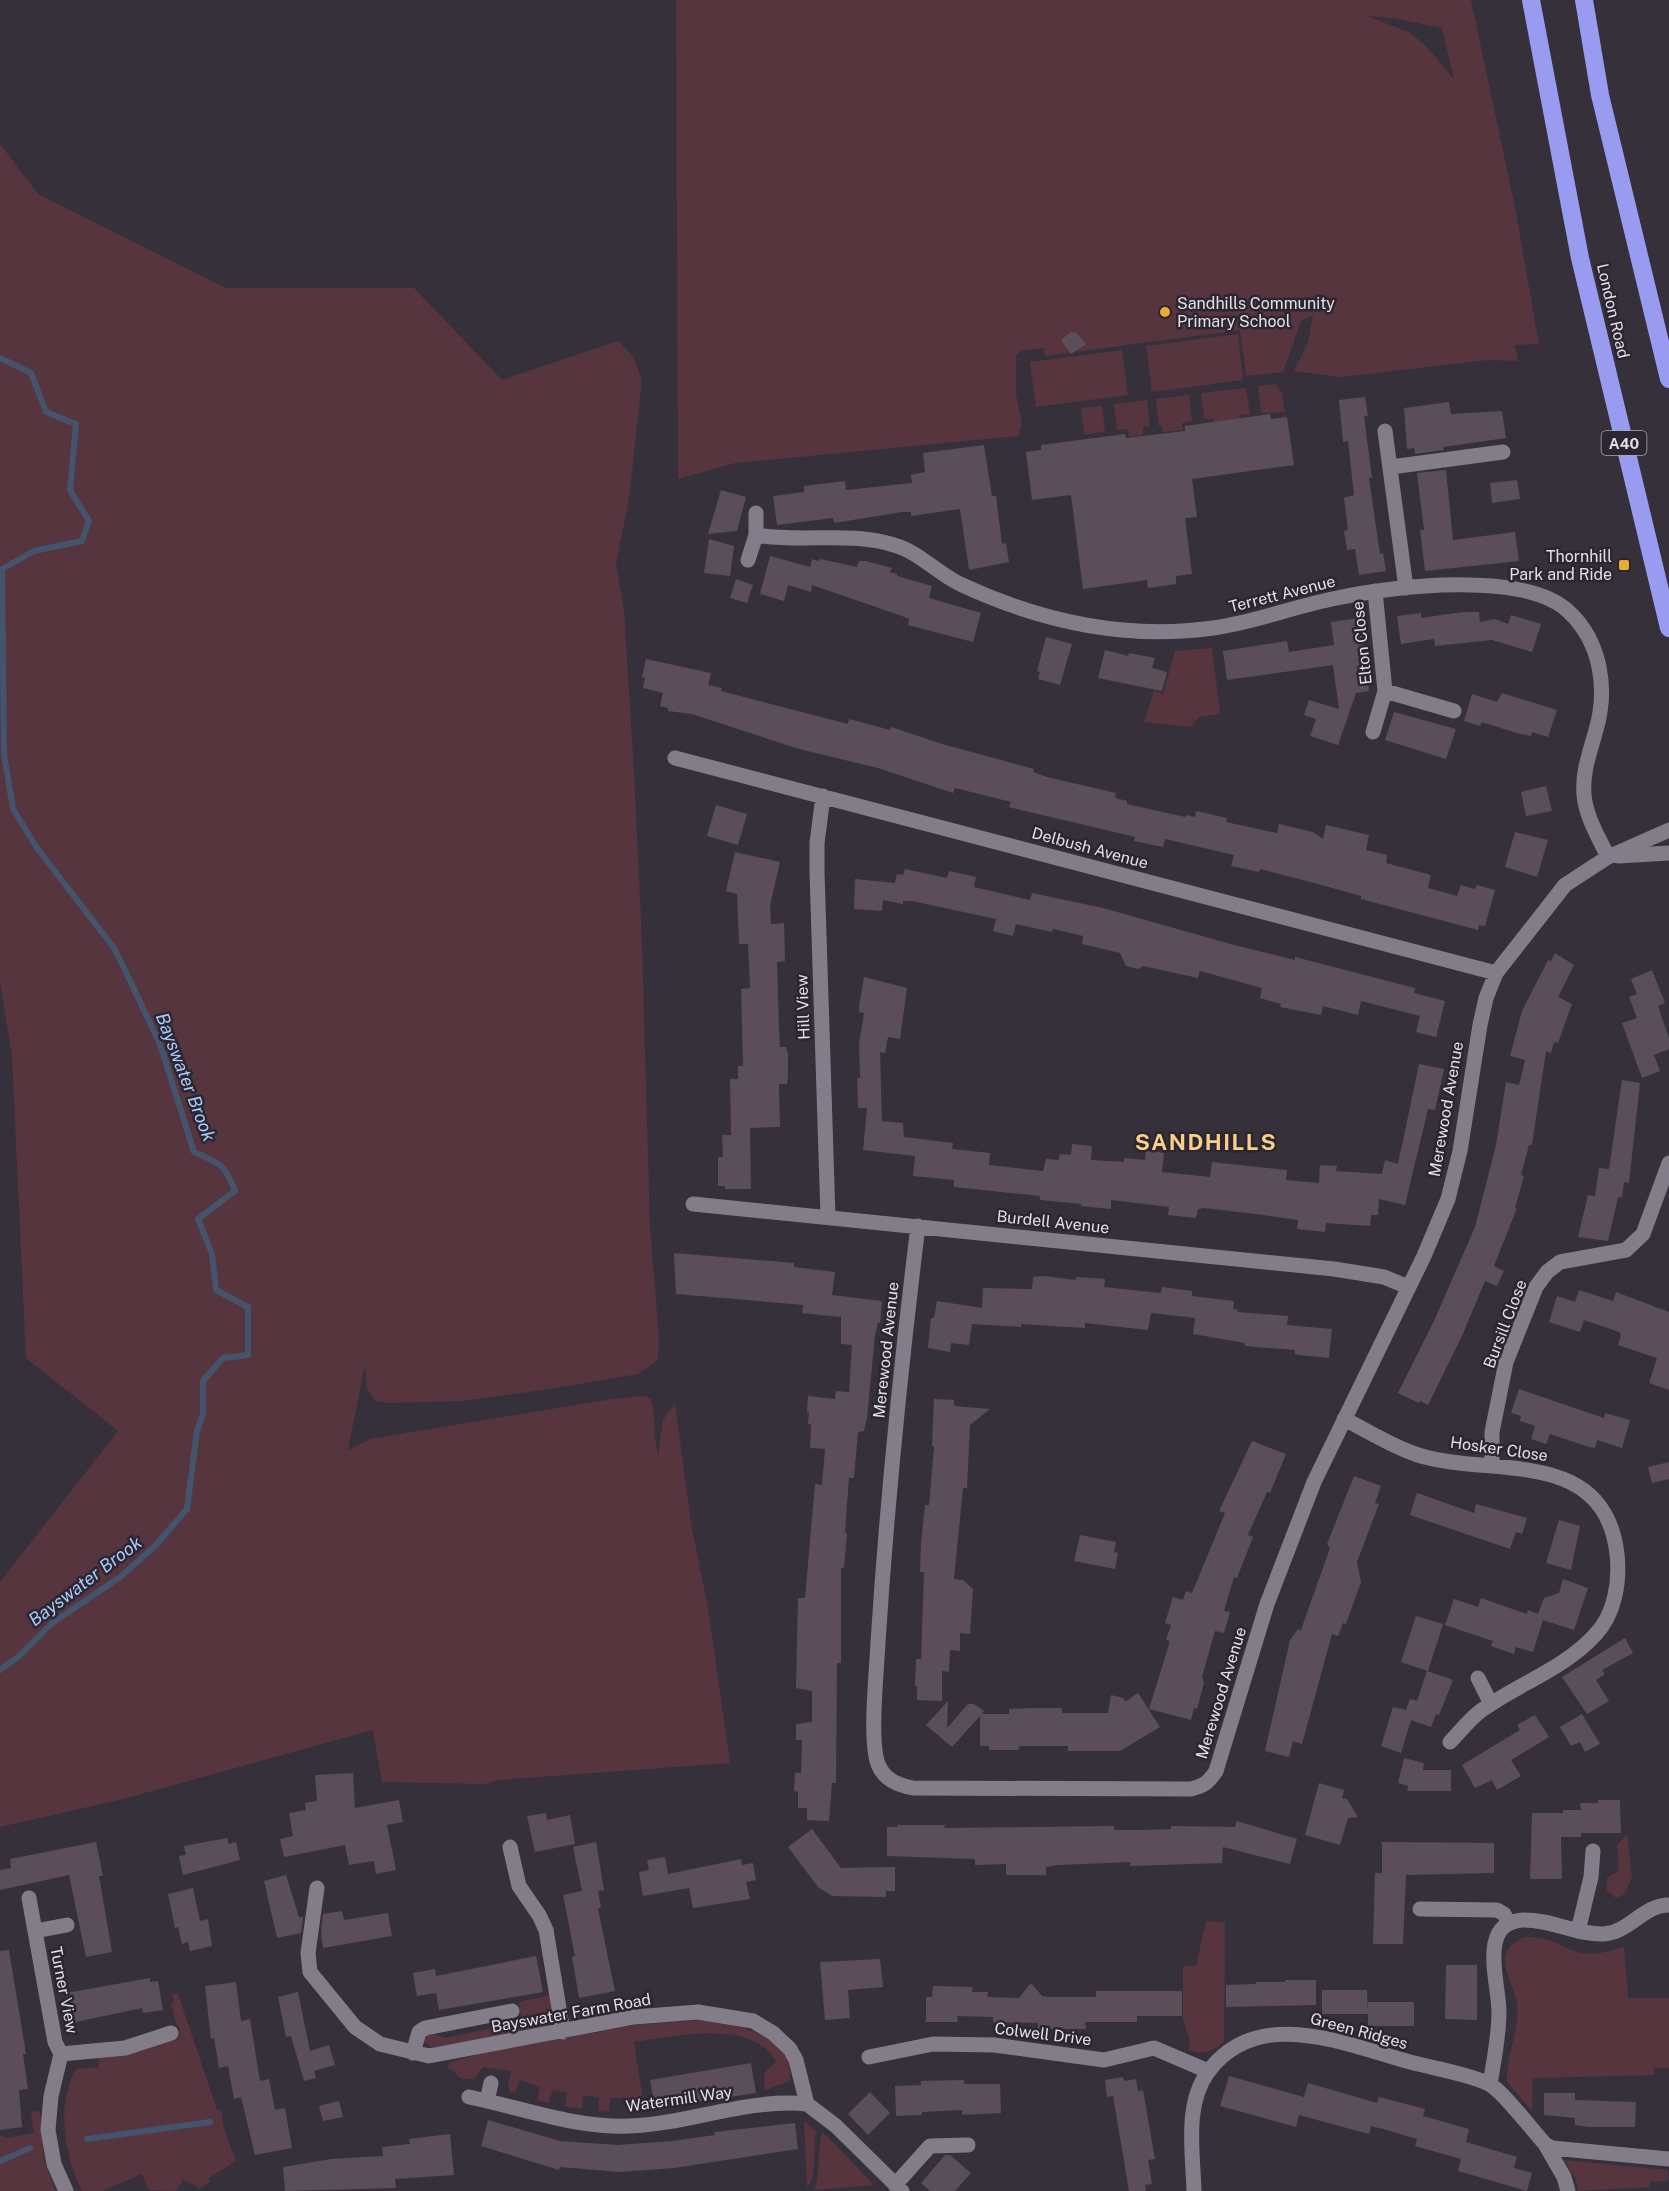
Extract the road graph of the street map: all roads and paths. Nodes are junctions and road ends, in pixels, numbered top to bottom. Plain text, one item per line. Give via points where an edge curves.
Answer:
1 (1531, 0) edge
2 (1584, 0) edge
3 (1669, 380) edge
4 (1385, 431) dead end
5 (1503, 452) dead end
6 (1391, 467) junction
7 (756, 513) dead end
8 (756, 535) junction
9 (748, 560) dead end
10 (1406, 588) junction
11 (1375, 591) junction
12 (1669, 628) edge
13 (1385, 691) junction
14 (1454, 711) dead end
15 (1373, 732) dead end
16 (675, 758) dead end
17 (824, 796) junction
18 (1669, 830) edge
19 (1669, 853) edge
20 (1608, 857) junction
21 (1496, 974) junction
22 (1669, 1163) edge
23 (693, 1204) dead end
24 (828, 1217) junction
25 (918, 1226) junction
26 (1408, 1287) junction
27 (1344, 1419) junction
28 (1492, 1464) junction
29 (1478, 1678) dead end
30 (1491, 1704) junction
31 (1450, 1742) dead end
32 (510, 1847) dead end
33 (1593, 1851) dead end
34 (317, 1888) dead end
35 (29, 1899) dead end
36 (1669, 1905) edge
37 (1420, 1909) dead end
38 (1508, 1922) junction
39 (66, 1925) dead end
40 (35, 1931) junction
41 (1578, 1931) junction
42 (512, 2011) dead end
43 (563, 2032) junction
44 (171, 2033) dead end
45 (413, 2053) junction
46 (61, 2054) junction
47 (869, 2057) dead end
48 (1208, 2071) junction
49 (491, 2083) dead end
50 (1490, 2084) junction
51 (469, 2097) dead end
52 (487, 2101) junction
53 (807, 2104) junction
54 (1545, 2144) junction
55 (968, 2145) dead end
56 (1669, 2158) edge
57 (898, 2188) edge
58 (66, 2191) edge
59 (1194, 2191) edge
60 (1568, 2191) edge

1 - 12 highway, London Road / A40 via 1581,258
2 - 3 highway via 1600,95
4 - 6 street
5 - 6 street
6 - 10 street
7 - 8 street
8 - 9 street
8 - 11 street, Terrett Avenue via 794,540 878,540 912,553 954,581 994,599 1074,625 1137,631 1212,628
10 - 11 street, Terrett Avenue
10 - 20 street, Terrett Avenue via 1497,586 1528,590 1552,600 1579,625 1596,655 1601,690 1584,797
11 - 13 street, Elton Close
13 - 14 street, Elton Close
13 - 15 street, Elton Close
16 - 17 street, Delbush Avenue
17 - 21 street, Delbush Avenue
17 - 24 street, Hill View via 817,872
18 - 20 street, Merewood Avenue
19 - 20 street, Merewood Avenue
20 - 21 street, Merewood Avenue via 1565,885
21 - 26 street, Merewood Avenue via 1480,1024 1451,1188 1440,1221
22 - 28 street, Bursill Close via 1643,1234 1626,1250 1560,1262 1536,1287 1506,1362 1492,1432
23 - 24 street, Burdell Avenue
24 - 25 street, Burdell Avenue
25 - 26 street, Burdell Avenue via 1334,1269 1384,1277
25 - 27 street, Merewood Avenue via 884,1545 876,1699 878,1764 897,1785 1191,1789 1209,1782 1216,1771 1267,1604 1314,1482
26 - 27 street, Merewood Avenue
27 - 28 street, Hosker Close via 1417,1455
28 - 30 street, Hosker Close via 1552,1474 1586,1492 1611,1529 1618,1578 1610,1611 1595,1636
29 - 30 street
30 - 31 street, Hosker Close via 1479,1711
32 - 43 street via 519,1886 546,1930
33 - 41 street
34 - 45 street, Bayswater Farm Road via 308,1953 310,1972 355,2026 380,2044
35 - 40 street, Turner View
36 - 41 street via 1652,1909 1613,1932
37 - 38 street via 1497,1911
38 - 41 street via 1533,1920
38 - 50 street via 1494,1942 1499,2013
39 - 40 street, Turner View
40 - 46 street, Turner View via 55,2042
42 - 45 street, Bayswater Farm Road via 425,2028 419,2032
43 - 45 street, Bayswater Farm Road via 429,2056
43 - 53 street, Bayswater Farm Road via 634,2017 685,2013 712,2013 753,2021 790,2049
44 - 46 street, Turner View via 125,2048
46 - 58 street, Turner View via 48,2130 54,2164
47 - 48 street, Colwell Drive via 933,2044 994,2045 1104,2060 1154,2049
48 - 50 street, Green Ridges via 1247,2041 1289,2032
48 - 59 street, Green Ridges via 1196,2096 1192,2117
49 - 52 street
50 - 54 street
51 - 52 street, Watermill Way
52 - 53 street, Watermill Way via 570,2122 630,2126 769,2104
53 - 57 street via 836,2126
54 - 56 street via 1577,2152
54 - 60 street
55 - 57 street via 930,2146

